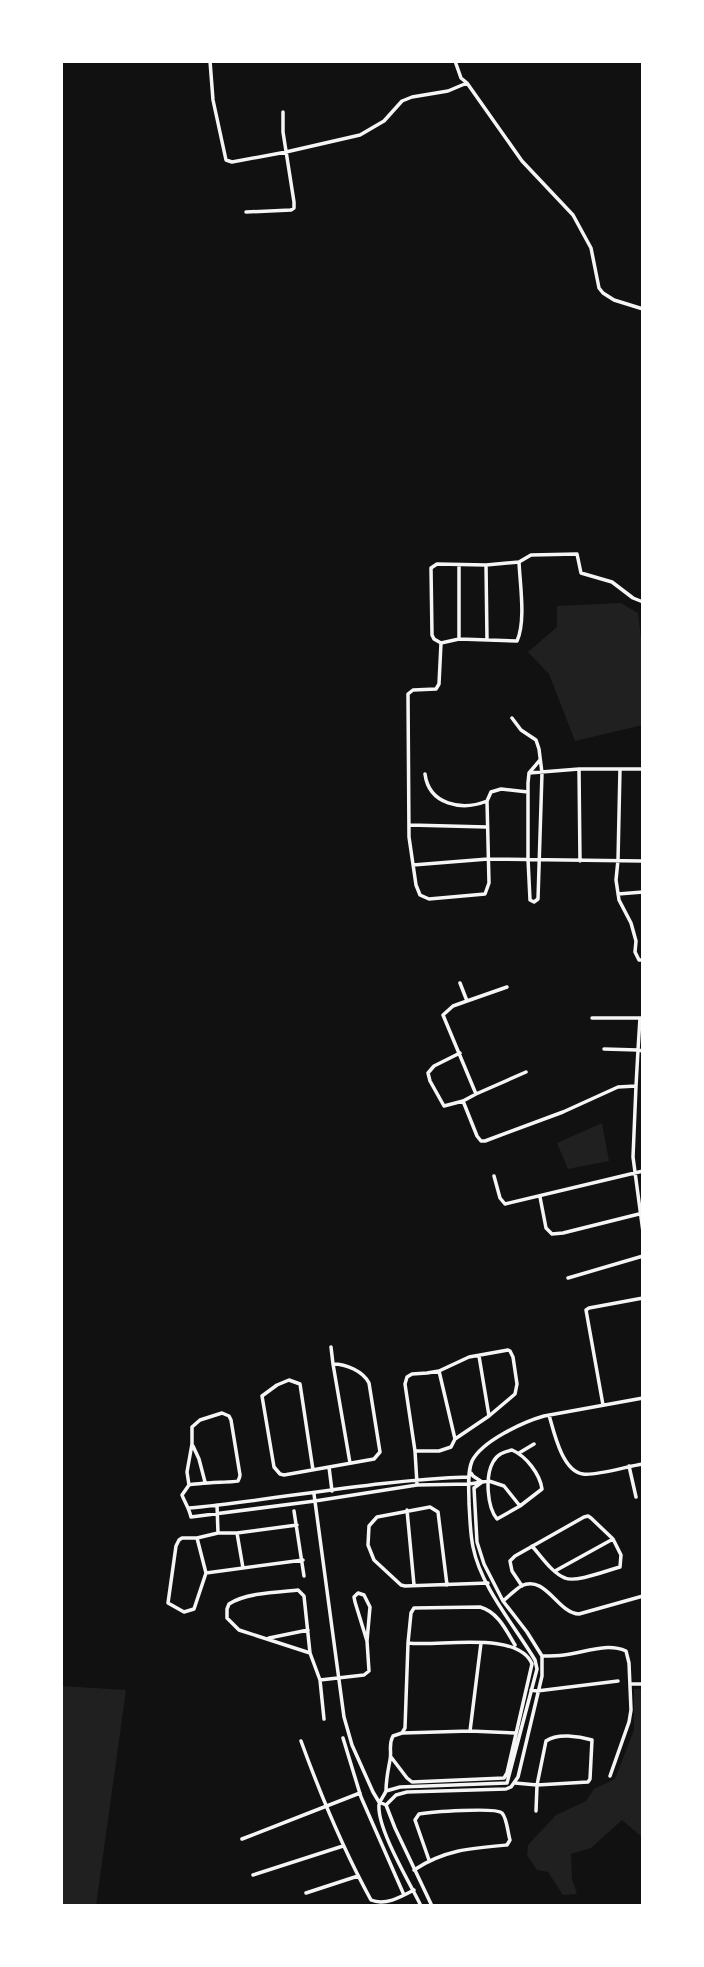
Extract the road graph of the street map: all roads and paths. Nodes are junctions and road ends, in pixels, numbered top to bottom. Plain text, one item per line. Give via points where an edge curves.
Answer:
1 (210, 61) edge
2 (455, 61) edge
3 (467, 83) junction
4 (283, 112) dead end
5 (286, 152) junction
6 (246, 212) dead end
7 (643, 309) edge
8 (519, 562) junction
9 (459, 565) junction
10 (486, 565) junction
11 (643, 602) edge
12 (459, 639) junction
13 (487, 640) junction
14 (441, 643) junction
15 (512, 718) dead end
16 (540, 760) junction
17 (579, 769) junction
18 (620, 769) junction
19 (643, 769) edge
20 (529, 773) junction
21 (542, 773) junction
22 (425, 774) dead end
23 (528, 792) junction
24 (487, 801) junction
25 (410, 825) junction
26 (487, 827) junction
27 (488, 859) junction
28 (528, 859) junction
29 (539, 860) junction
30 (618, 860) junction
31 (580, 861) junction
32 (643, 861) edge
33 (413, 864) junction
34 (643, 892) edge
35 (618, 894) junction
36 (643, 960) edge
37 (460, 983) dead end
38 (507, 987) dead end
39 (467, 1001) junction
40 (592, 1018) dead end
41 (642, 1018) edge
42 (604, 1049) dead end
43 (640, 1050) edge
44 (460, 1053) junction
45 (526, 1072) dead end
46 (636, 1086) junction
47 (476, 1094) junction
48 (463, 1101) junction
49 (643, 1171) edge
50 (634, 1173) junction
51 (494, 1176) dead end
52 (540, 1197) junction
53 (642, 1213) edge
54 (643, 1232) edge
55 (643, 1256) edge
56 (568, 1278) dead end
57 (643, 1298) edge
58 (331, 1347) dead end
59 (479, 1356) junction
60 (333, 1364) junction
61 (439, 1371) junction
62 (643, 1398) edge
63 (603, 1405) junction
64 (547, 1415) junction
65 (489, 1416) junction
66 (455, 1439) junction
67 (192, 1444) junction
68 (534, 1444) dead end
69 (415, 1451) junction
70 (519, 1453) junction
71 (350, 1463) junction
72 (643, 1464) edge
73 (629, 1466) junction
74 (329, 1467) junction
75 (313, 1470) junction
76 (470, 1475) junction
77 (418, 1479) junction
78 (489, 1481) junction
79 (205, 1482) junction
80 (482, 1482) junction
81 (469, 1484) junction
82 (189, 1485) junction
83 (417, 1485) junction
84 (332, 1491) junction
85 (314, 1494) junction
86 (636, 1497) dead end
87 (314, 1501) junction
88 (217, 1505) junction
89 (520, 1506) junction
90 (189, 1508) junction
91 (407, 1510) junction
92 (294, 1511) dead end
93 (217, 1513) junction
94 (297, 1525) junction
95 (218, 1533) junction
96 (237, 1533) junction
97 (197, 1538) junction
98 (613, 1539) junction
99 (532, 1546) junction
100 (303, 1560) junction
101 (243, 1568) junction
102 (555, 1571) junction
103 (206, 1573) junction
104 (304, 1576) dead end
105 (488, 1583) junction
106 (414, 1586) junction
107 (447, 1586) junction
108 (522, 1586) junction
109 (643, 1596) edge
110 (501, 1603) junction
111 (308, 1630) junction
112 (527, 1632) junction
113 (266, 1638) junction
114 (520, 1638) junction
115 (367, 1641) junction
116 (408, 1643) junction
117 (481, 1643) junction
118 (516, 1647) junction
119 (310, 1653) junction
120 (542, 1656) junction
121 (338, 1678) junction
122 (320, 1680) junction
123 (618, 1681) dead end
124 (643, 1684) edge
125 (630, 1685) junction
126 (531, 1689) junction
127 (537, 1690) junction
128 (324, 1719) dead end
129 (470, 1731) junction
130 (402, 1733) junction
131 (516, 1734) junction
132 (342, 1738) dead end
133 (301, 1741) dead end
134 (391, 1758) junction
135 (610, 1776) dead end
136 (508, 1783) junction
137 (514, 1783) junction
138 (537, 1785) junction
139 (386, 1791) junction
140 (360, 1794) junction
141 (379, 1802) junction
142 (386, 1805) junction
143 (326, 1807) junction
144 (536, 1811) dead end
145 (242, 1839) dead end
146 (342, 1846) junction
147 (429, 1860) junction
148 (414, 1870) junction
149 (253, 1875) dead end
150 (358, 1876) junction
151 (414, 1890) junction
152 (306, 1893) dead end
153 (404, 1895) junction
154 (421, 1906) edge
155 (432, 1906) edge

1 - 5 street via 226,160
2 - 3 street
3 - 5 street via 402,101 384,121 360,135
3 - 7 street via 522,161 573,215 591,248 598,288 614,300
4 - 5 street
5 - 6 street via 294,208
8 - 10 street
8 - 11 street via 531,555 578,554 581,573 612,582
8 - 13 street via 522,609 518,640
9 - 10 street
9 - 12 street
9 - 14 street via 435,565 430,570 432,635
10 - 13 street
12 - 13 street
12 - 14 street
14 - 25 street via 438,687 408,694
15 - 16 street via 538,742
16 - 20 street
16 - 21 street
17 - 18 street
17 - 21 street
17 - 31 street
18 - 19 street
18 - 30 street
20 - 21 street
20 - 23 street
21 - 29 street
22 - 24 street via 430,792 442,801
23 - 24 street via 501,789 491,792
23 - 28 street
24 - 26 street
25 - 26 street
25 - 33 street
26 - 27 street
27 - 28 street
27 - 33 street
27 - 33 street via 485,894 429,899 417,890
28 - 29 street
28 - 29 street via 530,900 534,902 538,899
29 - 31 street
30 - 31 street
30 - 32 street
30 - 35 street
34 - 35 street
35 - 36 street via 631,923 635,952
37 - 39 street
38 - 39 street
39 - 44 street via 443,1015
40 - 41 street
41 - 43 street
42 - 43 street
43 - 46 street
44 - 47 street
44 - 48 street via 434,1066 428,1076 443,1106
45 - 47 street
46 - 48 street via 618,1087 485,1141 477,1136
46 - 50 street
47 - 48 street
49 - 50 street
50 - 52 street
50 - 53 street
51 - 52 street via 505,1204
52 - 53 street via 546,1228 552,1234
53 - 54 street
55 - 56 street
57 - 63 street via 586,1310
58 - 60 street
59 - 61 street
59 - 65 street
59 - 65 street via 508,1350 513,1357 517,1391
60 - 71 street
60 - 71 street via 343,1364 369,1383 380,1452 374,1459
61 - 66 street
61 - 69 street via 405,1379
62 - 63 street
63 - 64 street
64 - 73 street via 561,1450 577,1472 592,1474
64 - 76 street via 528,1421 477,1454
65 - 66 street
66 - 69 street via 446,1450
67 - 79 street
67 - 79 street via 192,1427 200,1420 222,1413 230,1418 240,1477 235,1482
67 - 82 street
68 - 70 street
69 - 77 street
70 - 78 street via 502,1452 492,1463
70 - 89 street via 542,1489
71 - 74 street
72 - 73 street
73 - 86 street
74 - 75 street
74 - 84 street
75 - 75 street via 282,1475 274,1467 262,1396 289,1380 300,1385
76 - 77 street
76 - 80 street
76 - 81 street
77 - 83 street
77 - 84 street
78 - 80 street
78 - 89 street via 504,1486
78 - 89 street via 497,1519
79 - 82 street
80 - 81 street
80 - 110 street via 474,1488 477,1542
81 - 83 street
81 - 105 street via 472,1546
82 - 90 street via 182,1495
83 - 87 street
84 - 85 street
85 - 87 street
85 - 88 street
87 - 93 street
87 - 121 street
88 - 90 street
88 - 93 street
90 - 93 street via 191,1517
91 - 106 street
91 - 106 street via 374,1519 368,1545 377,1564 401,1585
91 - 107 street via 430,1507 438,1512
92 - 94 street
93 - 95 street
94 - 96 street
94 - 100 street
95 - 96 street
95 - 97 street
96 - 101 street
97 - 103 street
97 - 103 street via 183,1538 176,1546 168,1604 184,1612 194,1609
98 - 99 street via 588,1516
98 - 102 street
98 - 102 street via 621,1555 620,1567 569,1580
99 - 102 street
99 - 108 street via 510,1560
100 - 101 street
100 - 104 street
101 - 103 street
105 - 107 street
105 - 110 street
106 - 107 street
108 - 109 street via 541,1587 576,1614
108 - 110 street
110 - 112 street
110 - 114 street
111 - 113 street
111 - 113 street via 304,1596 298,1590 229,1604 227,1618 236,1629
111 - 119 street
112 - 114 street
112 - 120 street
113 - 119 street
114 - 126 street via 537,1665
115 - 115 street via 370,1606 358,1593 354,1597
115 - 121 street via 368,1673
116 - 117 street
116 - 118 street via 414,1608 480,1607 494,1614
116 - 130 street
117 - 118 street
117 - 129 street
118 - 131 street via 532,1664
119 - 122 street
120 - 125 street via 621,1648 628,1655
120 - 127 street
121 - 122 street
121 - 141 street via 352,1745
122 - 128 street
123 - 127 street
124 - 125 street
125 - 135 street via 629,1722
126 - 127 street
126 - 136 street
127 - 137 street
129 - 130 street
129 - 131 street
130 - 134 street via 393,1736 389,1744
131 - 134 street via 503,1779 412,1782
132 - 140 street
133 - 143 street
134 - 139 street
136 - 137 street
136 - 139 street
137 - 138 street
137 - 142 street via 506,1789 407,1792
138 - 138 street via 549,1738 592,1740 590,1781
138 - 144 street
139 - 141 street
140 - 143 street
140 - 153 street
141 - 142 street
141 - 151 street via 386,1833
142 - 148 street
143 - 145 street
143 - 146 street
146 - 149 street
146 - 150 street
147 - 147 street via 453,1851 508,1845 503,1816 484,1811 418,1814 415,1820
147 - 148 street
148 - 155 street
150 - 152 street
150 - 153 street via 371,1900 378,1903
151 - 153 street
151 - 154 street

